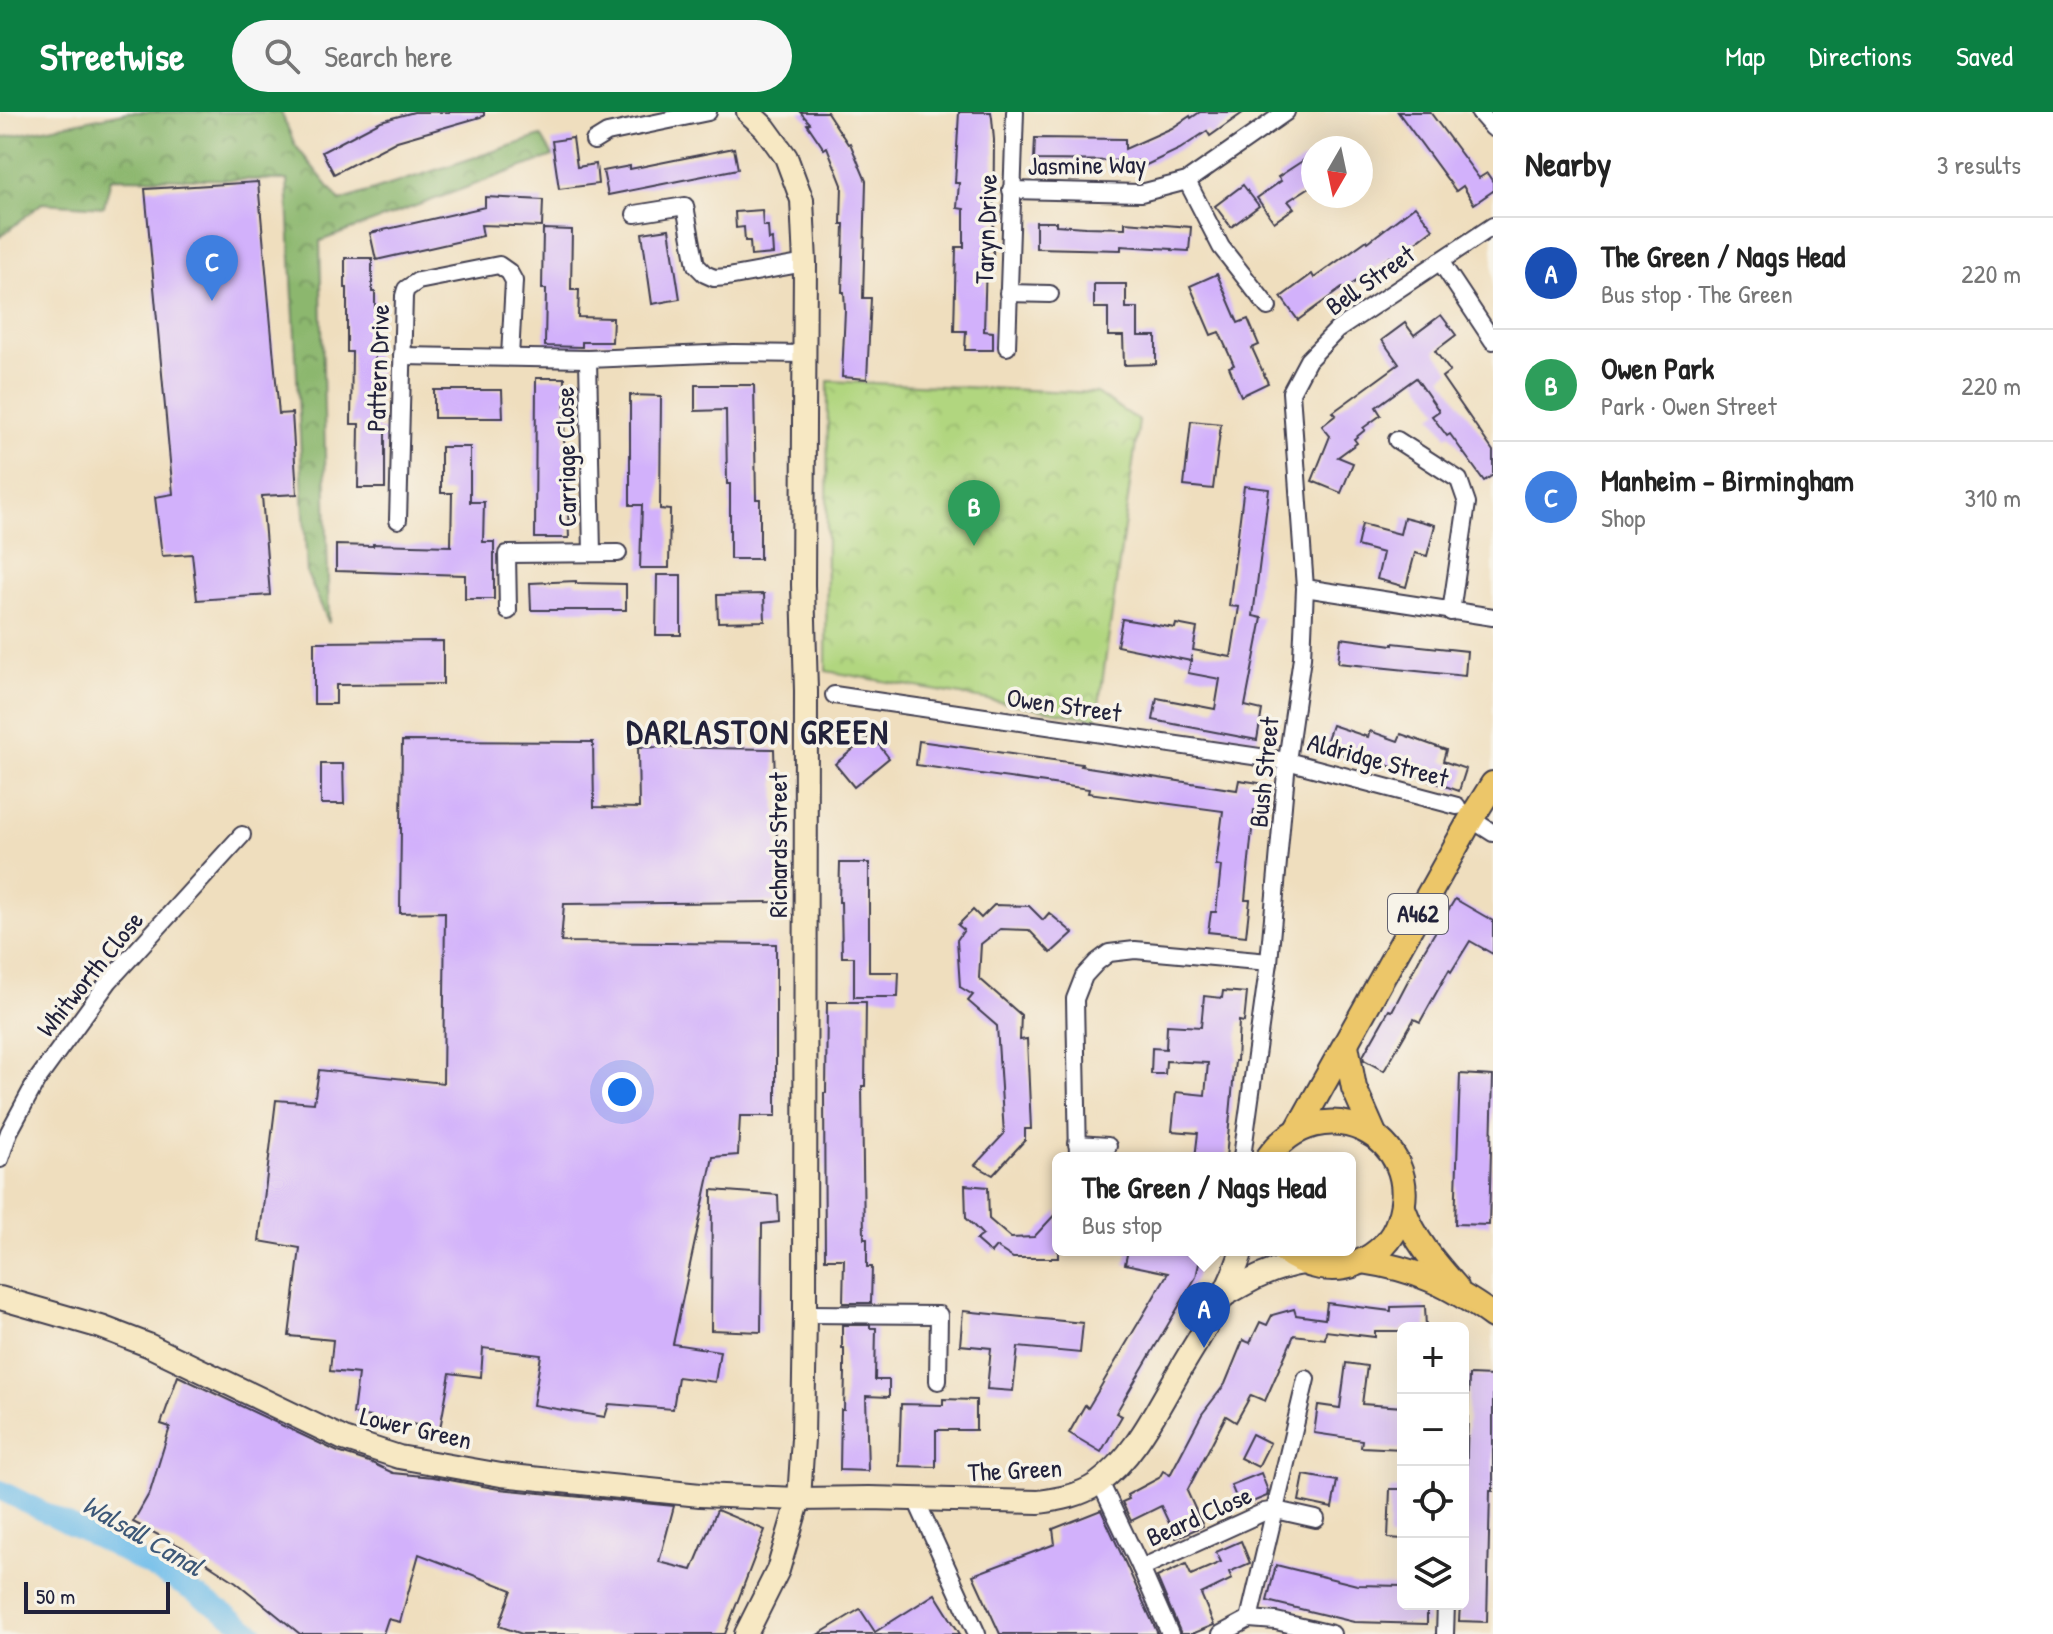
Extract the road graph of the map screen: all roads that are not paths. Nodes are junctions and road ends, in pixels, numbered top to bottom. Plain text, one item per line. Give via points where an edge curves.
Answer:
1 (708, 112) edge
2 (748, 112) edge
3 (1015, 112) edge
4 (1286, 112) edge
5 (1479, 112) edge
6 (1493, 128) edge
7 (594, 141) dead end
8 (1187, 181) junction
9 (1011, 190) junction
10 (635, 214) dead end
11 (1493, 226) edge
12 (1440, 261) junction
13 (805, 263) junction
14 (1008, 293) junction
15 (1050, 294) dead end
16 (1268, 307) dead end
17 (1493, 341) edge
18 (1007, 347) dead end
19 (805, 354) junction
20 (402, 356) junction
21 (510, 357) junction
22 (588, 359) junction
23 (1291, 392) joint
24 (1397, 440) dead end
25 (398, 520) dead end
26 (592, 553) junction
27 (618, 553) dead end
28 (1305, 588) junction
29 (508, 611) dead end
30 (1451, 612) junction
31 (1493, 617) edge
32 (834, 695) dead end
33 (1287, 761) junction
34 (1493, 784) edge
35 (1464, 812) junction
36 (1493, 833) edge
37 (242, 835) dead end
38 (1269, 962) junction
39 (1346, 1045) junction
40 (1298, 1129) junction
41 (1375, 1136) junction
42 (1108, 1146) dead end
43 (1078, 1151) edge
44 (1243, 1152) edge
45 (1273, 1152) edge
46 (0, 1159) edge
47 (1403, 1208) junction
48 (1240, 1256) edge
49 (1293, 1256) edge
50 (1362, 1261) junction
51 (1304, 1263) junction
52 (1463, 1294) junction
53 (1225, 1295) junction
54 (0, 1298) edge
55 (805, 1314) junction
56 (1493, 1316) edge
57 (1306, 1379) dead end
58 (938, 1381) dead end
59 (1100, 1482) junction
60 (799, 1499) junction
61 (916, 1500) junction
62 (1276, 1510) junction
63 (1316, 1519) dead end
64 (1141, 1568) junction
65 (1446, 1610) edge
66 (1249, 1619) junction
67 (746, 1634) edge
68 (977, 1634) edge
69 (1170, 1634) edge
70 (1221, 1634) edge
71 (1332, 1634) edge
72 (1445, 1634) edge

1 - 7 street via 607,133
2 - 13 street, Richards Street via 786,157 802,200
3 - 9 street, Taryn Drive
4 - 8 street, Jasmine Way
5 - 6 street
8 - 9 street, Jasmine Way via 1141,193
8 - 16 street via 1221,247
9 - 14 street, Taryn Drive
10 - 13 street via 685,206 696,265 714,278
11 - 12 street, Bell Street
12 - 17 street
12 - 23 street, Bell Street via 1337,330 1308,360
13 - 19 street, Richards Street
14 - 15 street
14 - 18 street, Taryn Drive
19 - 22 street
19 - 55 street, Richards Street
20 - 21 street
20 - 21 street, Pattern Drive via 406,289 418,281 499,265 514,281
20 - 25 street, Pattern Drive
21 - 22 street
22 - 26 street, Carriage Close
23 - 28 street, Bush Street
24 - 30 street via 1459,480 1467,503
26 - 27 street, Carriage Close
26 - 29 street, Carriage Close via 507,554
28 - 30 street
28 - 33 street, Bush Street via 1302,658
30 - 31 street
32 - 33 street, Owen Street
33 - 35 street, Aldridge Street
33 - 38 street, Bush Street
34 - 35 main road, A462
35 - 36 street, Aldridge Street
35 - 39 main road, A462
37 - 46 street, Whitworth Close via 109,981 37,1080
38 - 43 street via 1135,950 1109,953 1097,962 1084,976 1075,999
38 - 44 street, Bush Street
39 - 40 main road, A462
39 - 41 main road via 1354,1088
40 - 41 main road via 1337,1122
40 - 45 main road
41 - 47 main road via 1397,1163
42 - 43 street
47 - 50 main road via 1391,1237
47 - 52 main road via 1433,1261
48 - 53 street, The Green
49 - 51 main road
50 - 51 main road via 1339,1268
50 - 52 main road via 1417,1273
51 - 53 street, The Green via 1261,1274
52 - 56 main road
53 - 59 street, The Green via 1146,1428
54 - 60 street, Lower Green via 148,1345 344,1439 399,1457 501,1475
55 - 58 street via 939,1315
55 - 60 street, Richards Street
57 - 62 street, Beard Close
59 - 61 street, The Green via 1066,1499 1039,1502
59 - 64 street
60 - 61 street, The Green
60 - 67 street, Richards Street via 778,1570
61 - 68 street
62 - 63 street, Beard Close
62 - 64 street, Beard Close
62 - 66 street, Beard Close
64 - 69 street
65 - 72 street
66 - 70 street
66 - 71 street

